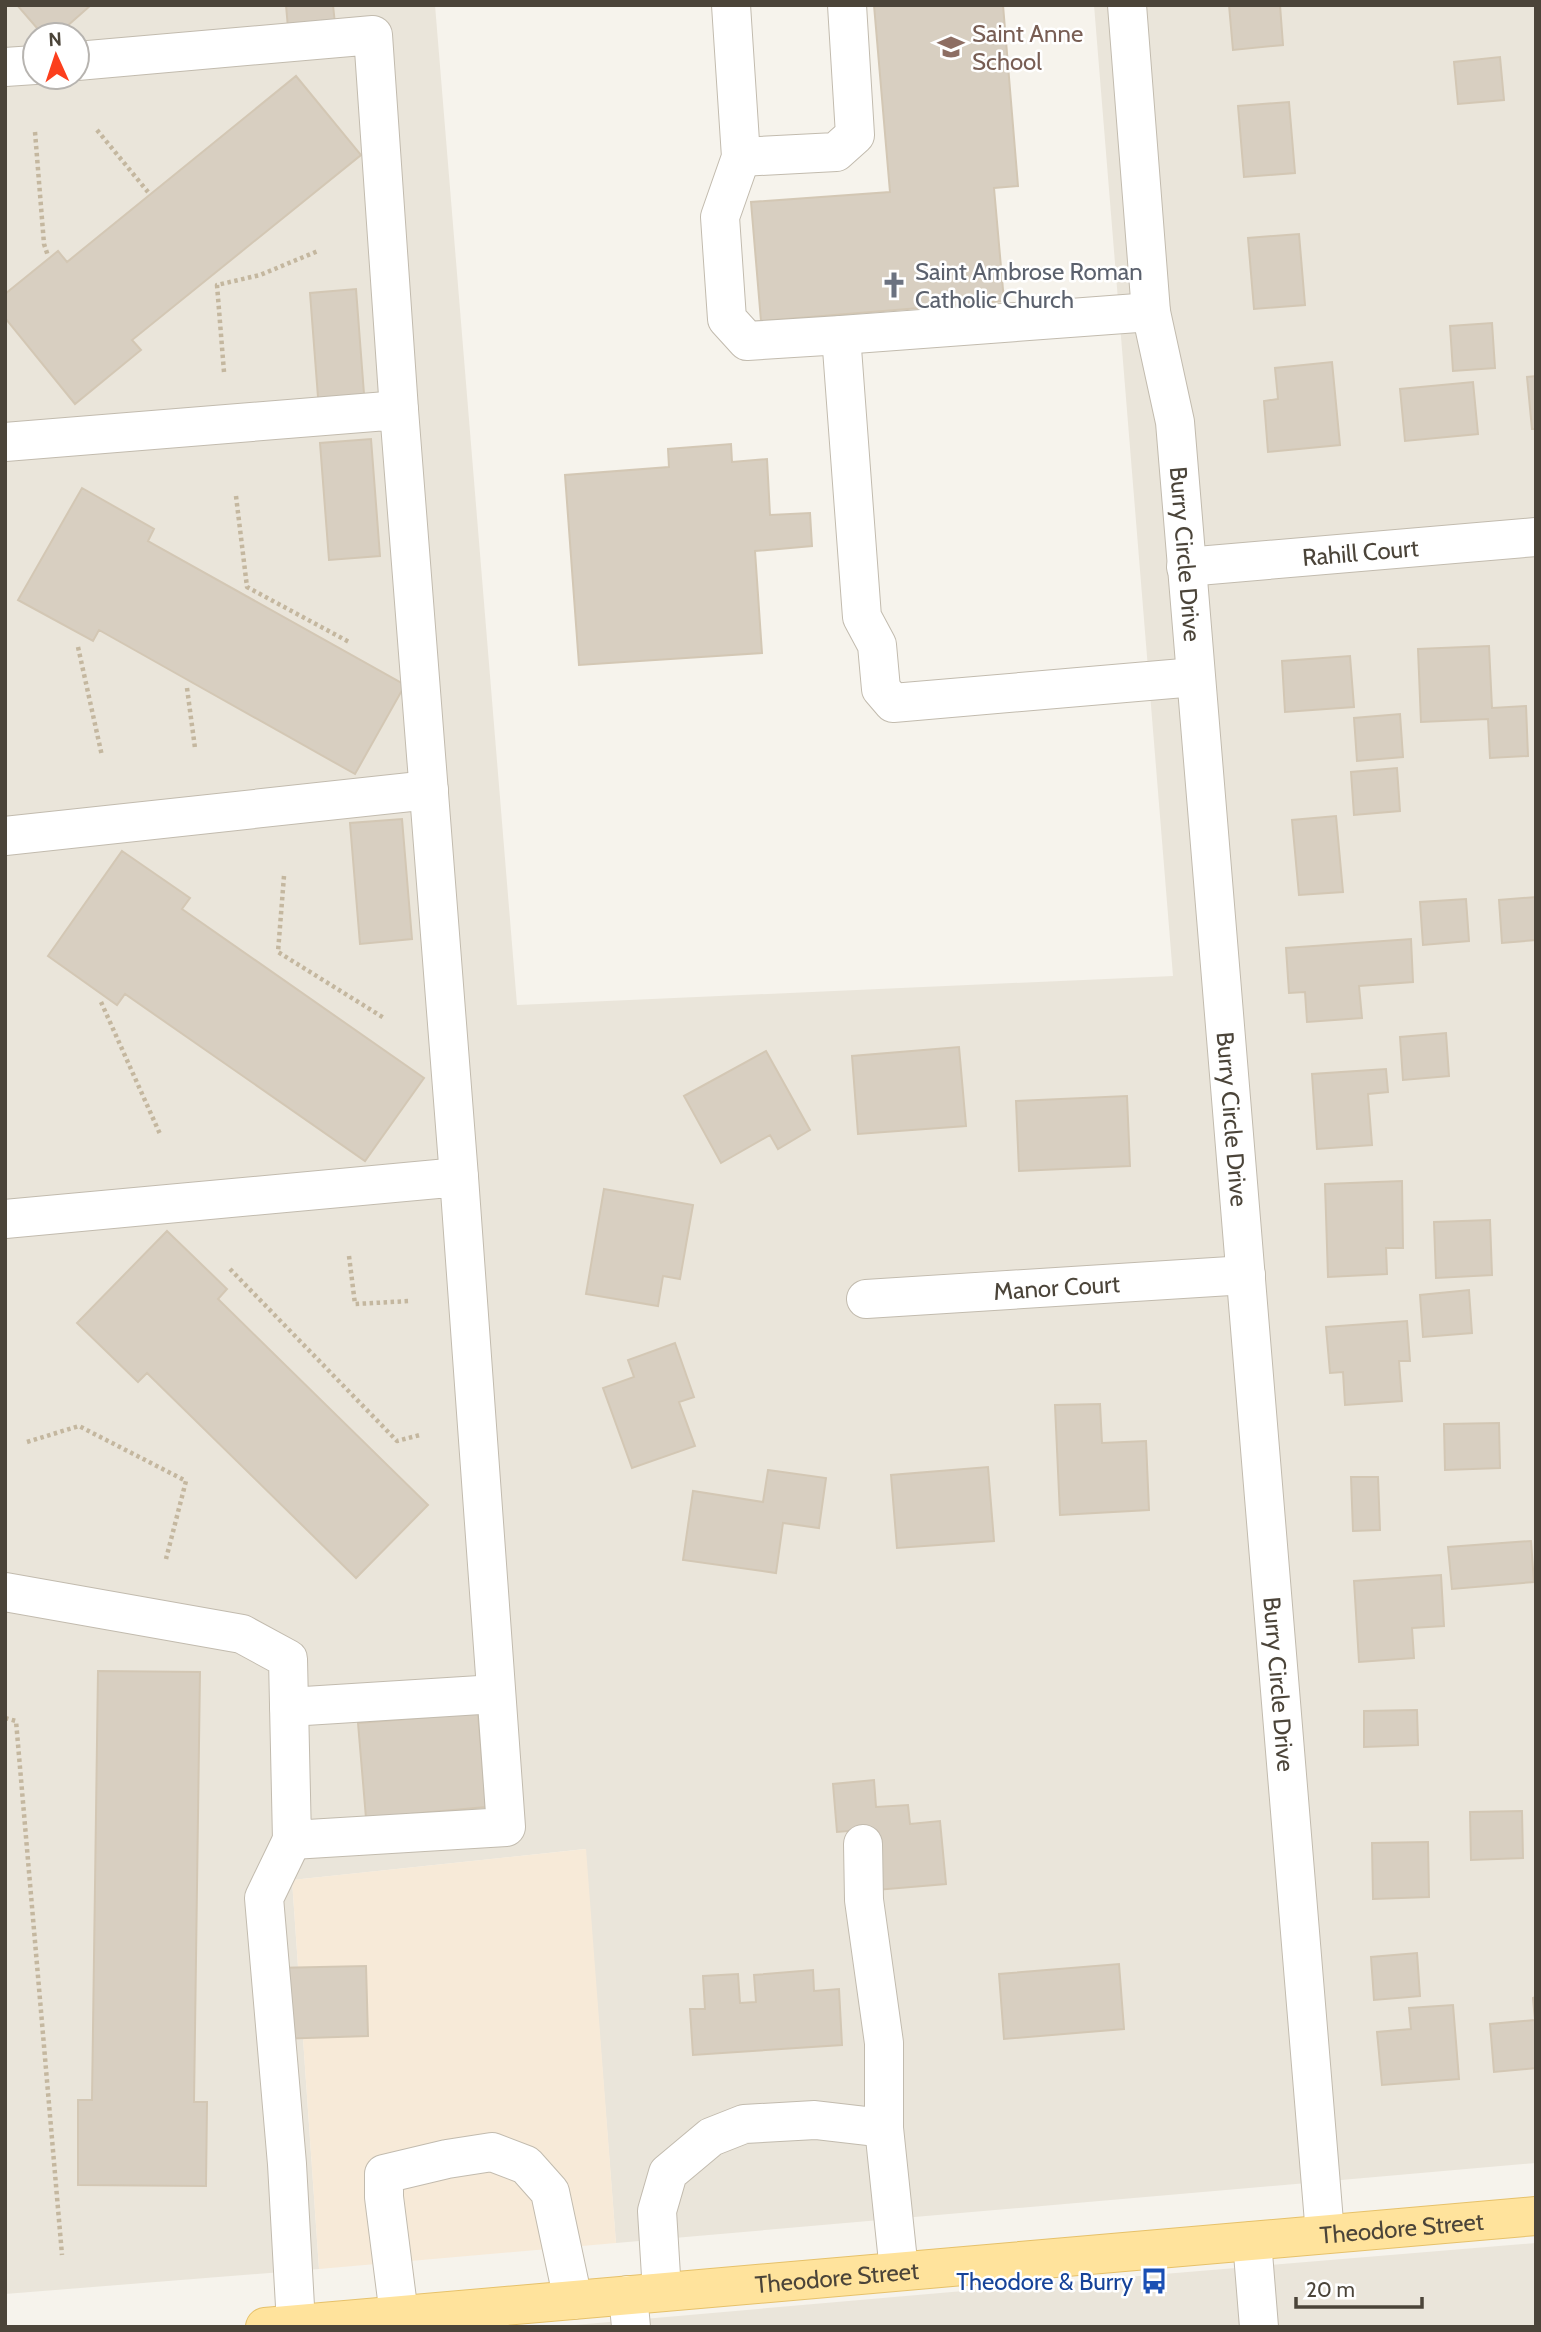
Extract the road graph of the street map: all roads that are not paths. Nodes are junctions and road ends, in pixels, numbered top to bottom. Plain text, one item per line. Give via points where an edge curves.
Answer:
1 (731, 5) edge
2 (847, 5) edge
3 (1127, 5) edge
4 (372, 20) edge
5 (91, 59) edge
6 (741, 157) junction
7 (1152, 312) junction
8 (841, 335) junction
9 (399, 410) junction
10 (5, 442) edge
11 (1536, 537) edge
12 (1186, 567) junction
13 (1195, 677) junction
14 (429, 790) junction
15 (5, 836) edge
16 (459, 1177) junction
17 (5, 1219) edge
18 (1246, 1275) junction
19 (866, 1299) dead end
20 (5, 1592) edge
21 (496, 1694) junction
22 (289, 1707) junction
23 (292, 1840) junction
24 (863, 1844) dead end
25 (884, 2127) junction
26 (1536, 2216) edge
27 (1325, 2234) junction
28 (1252, 2241) junction
29 (899, 2271) junction
30 (573, 2300) junction
31 (640, 2305) edge
32 (399, 2315) junction
33 (281, 2325) edge
34 (1259, 2327) edge

1 - 6 street
2 - 6 street via 855,135 836,152
3 - 7 street, Burry Circle Drive
4 - 5 street
4 - 9 street
6 - 8 street via 720,217 727,319 747,341
7 - 8 street
7 - 12 street, Burry Circle Drive via 1175,422
8 - 13 street via 862,617 877,645 881,689 893,703
9 - 10 street
9 - 14 street
11 - 12 street, Rahill Court
12 - 13 street, Burry Circle Drive
13 - 18 street, Burry Circle Drive
14 - 15 street
14 - 16 street
16 - 17 street
16 - 21 street
18 - 19 street, Manor Court
18 - 27 street, Burry Circle Drive
20 - 22 street via 242,1634 288,1659
21 - 22 street
21 - 23 street via 506,1827
22 - 23 street
23 - 33 street via 264,1898 287,2164
24 - 25 street via 864,1900 884,2043
25 - 29 street
25 - 31 street via 815,2120 744,2124 711,2137 668,2174
26 - 27 main road, Theodore Street
27 - 28 main road, Theodore Street
28 - 29 main road, Theodore Street
28 - 34 street
29 - 31 main road, Theodore Street
30 - 31 main road, Theodore Street
30 - 32 main road, Theodore Street
30 - 32 street via 550,2192 526,2165 492,2152 384,2174
32 - 33 main road, Theodore Street

